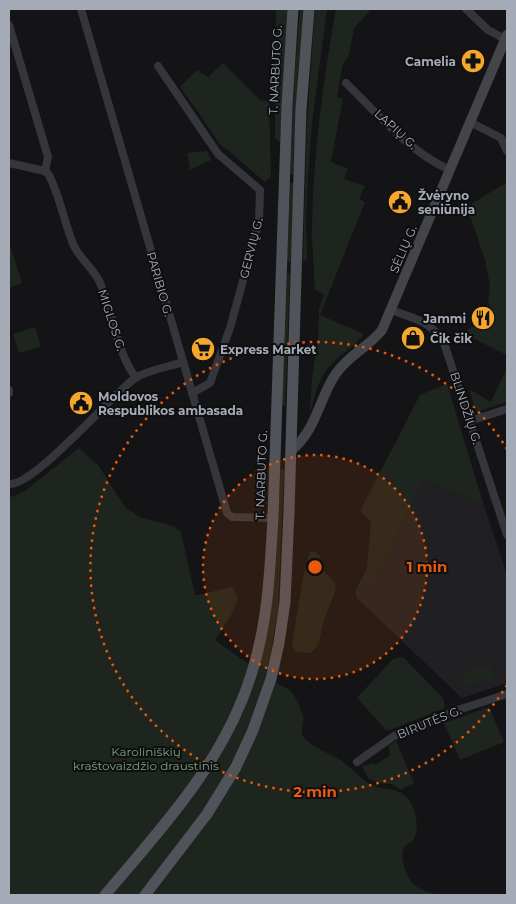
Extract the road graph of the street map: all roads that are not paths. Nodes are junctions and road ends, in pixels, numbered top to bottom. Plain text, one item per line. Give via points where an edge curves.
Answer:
1 (81, 9) edge
2 (293, 9) edge
3 (309, 9) edge
4 (466, 9) edge
5 (9, 25) edge
6 (506, 37) edge
7 (158, 66) dead end
8 (346, 83) dead end
9 (470, 122) junction
10 (507, 151) edge
11 (9, 163) edge
12 (450, 170) junction
13 (45, 171) junction
14 (391, 310) junction
15 (183, 362) junction
16 (136, 378) junction
17 (192, 393) junction
18 (507, 409) edge
19 (470, 421) junction
20 (291, 451) junction
21 (275, 466) junction
22 (9, 484) edge
23 (273, 518) junction
24 (507, 535) edge
25 (507, 694) edge
26 (357, 762) dead end
27 (105, 895) edge
28 (145, 895) edge

1 - 15 street, PARIBIO G.
2 - 21 main road, T. NARBUTO G.
3 - 20 main road via 302,109
4 - 6 street via 488,30
5 - 13 street via 48,157
6 - 9 main road, SĖLIŲ G.
7 - 17 street, GERVIŲ G. via 218,154 260,190 259,220 230,328 210,383
8 - 12 street, LAPIŲ G. via 412,145
9 - 10 street via 501,138
9 - 12 main road, SĖLIŲ G.
11 - 13 street
12 - 14 main road, SĖLIŲ G.
13 - 16 street, MIGLOS G. via 52,182 74,246 96,273 102,286 127,366
14 - 19 street, BLINDŽIŲ G. via 422,321 438,333 452,363
14 - 20 main road, SĖLIŲ G. via 375,339 336,373 318,415 302,441
15 - 16 street
15 - 17 street, PARIBIO G.
16 - 22 street via 60,451 18,482
17 - 23 street, PARIBIO G. via 227,513 232,517
18 - 19 street
19 - 24 street, BLINDŽIŲ G.
20 - 21 main road
20 - 28 main road via 284,602 271,678 253,730 232,774 207,814
21 - 23 main road, T. NARBUTO G.
23 - 27 main road, T. NARBUTO G. via 270,579 261,636 252,672 232,722 190,792
25 - 26 street, BIRUTĖS G. via 394,736

